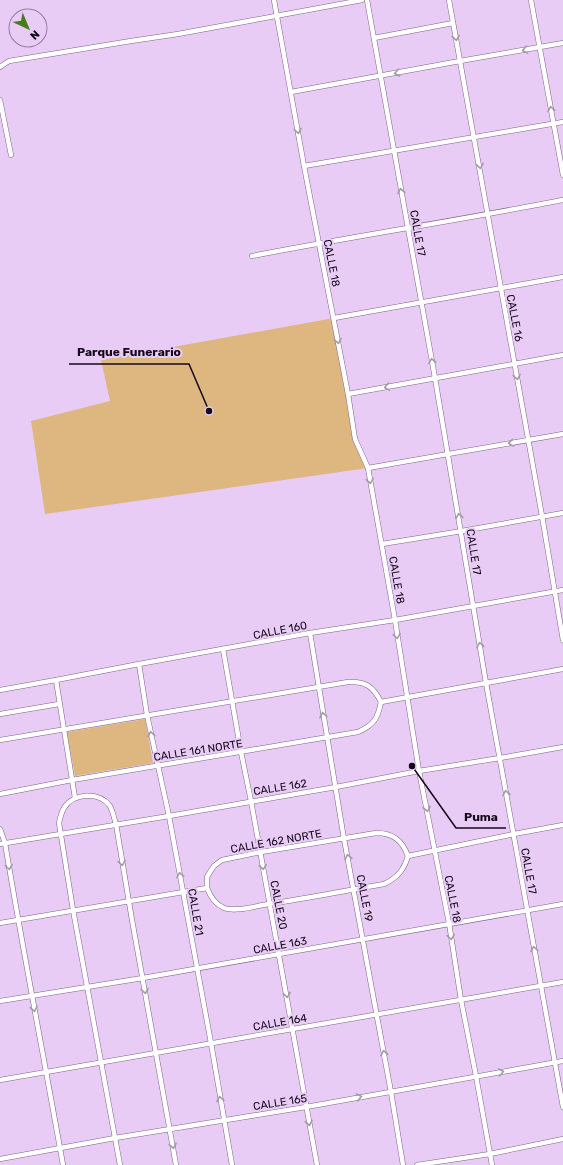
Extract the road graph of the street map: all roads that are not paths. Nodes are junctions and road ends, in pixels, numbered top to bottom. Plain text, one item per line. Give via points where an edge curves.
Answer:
1 (274, 0) edge
2 (362, 0) edge
3 (367, 0) edge
4 (450, 0) edge
5 (531, 0) edge
6 (277, 17) junction
7 (453, 23) junction
8 (374, 38) junction
9 (563, 43) edge
10 (540, 47) junction
11 (460, 61) junction
12 (0, 67) edge
13 (381, 76) junction
14 (291, 92) junction
15 (0, 100) edge
16 (563, 122) edge
17 (554, 123) junction
18 (475, 138) junction
19 (394, 150) junction
20 (11, 155) dead end
21 (304, 166) junction
22 (563, 175) edge
23 (563, 200) edge
24 (488, 214) junction
25 (408, 228) junction
26 (320, 243) junction
27 (252, 256) dead end
28 (563, 278) edge
29 (501, 288) junction
30 (422, 302) junction
31 (334, 318) junction
32 (563, 356) edge
33 (515, 364) junction
34 (435, 378) junction
35 (348, 394) junction
36 (563, 434) edge
37 (528, 440) junction
38 (448, 454) junction
39 (368, 468) junction
40 (563, 513) edge
41 (542, 516) junction
42 (462, 531) junction
43 (382, 544) junction
44 (563, 590) edge
45 (555, 592) junction
46 (474, 606) junction
47 (395, 620) junction
48 (310, 633) junction
49 (563, 640) edge
50 (223, 649) junction
51 (139, 664) junction
52 (563, 669) edge
53 (56, 680) junction
54 (486, 683) junction
55 (318, 686) junction
56 (0, 690) edge
57 (407, 697) junction
58 (232, 701) junction
59 (381, 702) junction
60 (59, 704) junction
61 (0, 714) edge
62 (147, 715) junction
63 (63, 729) junction
64 (327, 737) junction
65 (0, 740) edge
66 (563, 747) edge
67 (241, 752) junction
68 (500, 758) junction
69 (157, 765) junction
70 (419, 771) junction
71 (72, 780) junction
72 (336, 787) junction
73 (0, 794) edge
74 (75, 798) junction
75 (251, 801) junction
76 (169, 816) junction
77 (116, 824) junction
78 (563, 825) edge
79 (0, 829) edge
80 (60, 834) junction
81 (514, 834) junction
82 (344, 839) junction
83 (2, 844) edge
84 (435, 850) junction
85 (260, 852) junction
86 (408, 856) junction
87 (207, 888) junction
88 (354, 889) junction
89 (183, 891) junction
90 (129, 901) junction
91 (269, 904) junction
92 (563, 904) edge
93 (73, 910) junction
94 (527, 910) junction
95 (18, 920) junction
96 (0, 923) edge
97 (449, 923) junction
98 (363, 939) junction
99 (279, 954) junction
100 (196, 968) junction
101 (143, 978) junction
102 (563, 982) edge
103 (87, 986) junction
104 (542, 987) junction
105 (31, 996) junction
106 (461, 1000) junction
107 (0, 1001) edge
108 (377, 1014) junction
109 (293, 1030) junction
110 (211, 1043) junction
111 (156, 1052) junction
112 (563, 1061) edge
113 (101, 1062) junction
114 (555, 1062) junction
115 (46, 1072) junction
116 (476, 1076) junction
117 (0, 1080) edge
118 (391, 1092) junction
119 (306, 1107) junction
120 (563, 1107) edge
121 (224, 1120) junction
122 (170, 1130) junction
123 (115, 1138) junction
124 (563, 1139) edge
125 (60, 1148) junction
126 (490, 1154) junction
127 (0, 1159) edge
128 (63, 1165) edge
129 (120, 1165) edge
130 (176, 1165) edge
131 (232, 1165) edge
132 (317, 1165) edge
133 (403, 1165) edge
134 (417, 1165) edge
135 (492, 1165) edge

1 - 6 street, CALLE 18
2 - 6 street
3 - 8 street, CALLE 17
4 - 7 street, CALLE 16
5 - 10 street
6 - 12 street via 9,61
6 - 14 street, CALLE 18
7 - 8 street
7 -> 11 street, CALLE 16
8 - 13 street, CALLE 17
9 - 10 street
10 -> 11 street
17 -> 10 street
11 -> 13 street
11 - 18 street, CALLE 16
13 - 14 street
13 - 19 street, CALLE 17
14 -> 21 street, CALLE 18
15 - 20 street
16 - 17 street
17 - 18 street
17 - 22 street
18 - 19 street
18 -> 24 street, CALLE 16
19 - 21 street
25 -> 19 street, CALLE 17
21 - 26 street, CALLE 18
23 - 24 street
24 - 25 street
24 - 29 street, CALLE 16
25 - 26 street
25 - 30 street, CALLE 17
26 - 27 street
26 - 31 street, CALLE 18
28 - 29 street
29 - 30 street
29 - 33 street, CALLE 16
30 - 31 street
34 -> 30 street, CALLE 17
31 -> 35 street, CALLE 18
32 - 33 street
33 - 34 street
33 -> 37 street, CALLE 16
34 -> 35 street
34 - 38 street, CALLE 17
35 - 39 street, CALLE 18 via 355,439
36 - 37 street
37 -> 38 street
37 - 41 street, CALLE 16
38 - 39 street
42 -> 38 street, CALLE 17
39 -> 43 street, CALLE 18
40 - 41 street
41 - 42 street
41 - 45 street, CALLE 16
42 - 43 street
42 - 46 street, CALLE 17
43 - 47 street, CALLE 18
44 - 45 street, CALLE 160
45 - 46 street, CALLE 160
45 - 49 street, CALLE 16
46 - 47 street, CALLE 160
54 -> 46 street, CALLE 17
47 - 48 street, CALLE 160
47 -> 57 street, CALLE 18
48 - 50 street, CALLE 160
48 - 55 street, CALLE 19
50 - 51 street, CALLE 160
50 - 58 street, CALLE 20
51 - 53 street, CALLE 160
51 - 62 street, CALLE 21
52 - 54 street
53 - 56 street, CALLE 160
53 - 60 street
54 - 57 street
54 - 68 street, CALLE 17
55 - 58 street
55 - 59 street via 358,681 374,690
64 -> 55 street, CALLE 19
57 - 59 street
57 - 70 street, CALLE 18
58 - 62 street
58 - 67 street, CALLE 20
59 - 64 street, CALLE 161 NORTE via 378,716 366,728 358,732
60 - 61 street
60 - 63 street
62 - 63 street
69 -> 62 street, CALLE 21
63 - 65 street
63 - 71 street
64 - 67 street, CALLE 161 NORTE
64 - 72 street, CALLE 19
66 - 68 street, CALLE 162
67 - 69 street, CALLE 161 NORTE
67 - 75 street, CALLE 20
68 - 70 street, CALLE 162
81 -> 68 street, CALLE 17
69 - 71 street, CALLE 161 NORTE
69 - 76 street, CALLE 21
70 - 72 street, CALLE 162
70 -> 84 street, CALLE 18
71 - 73 street, CALLE 161 NORTE
71 - 74 street
72 - 75 street, CALLE 162
72 - 82 street, CALLE 19
74 - 77 street via 95,796 102,799 113,812
74 - 80 street via 60,815
75 - 76 street, CALLE 162
75 - 85 street, CALLE 20
76 - 77 street, CALLE 162
89 -> 76 street, CALLE 21
77 - 80 street, CALLE 162
77 -> 90 street
78 - 81 street
79 - 83 street
80 - 83 street, CALLE 162
80 - 93 street
81 - 84 street
81 - 94 street, CALLE 17
82 - 85 street, CALLE 162 NORTE
82 - 86 street, CALLE 162 NORTE via 383,833 399,841
88 -> 82 street, CALLE 19
83 -> 95 street
84 - 86 street
84 - 97 street, CALLE 18
85 - 87 street, CALLE 162 NORTE via 222,860 214,866 207,877
85 -> 91 street, CALLE 20
86 - 88 street via 403,870 392,880 384,884
87 - 89 street
87 - 91 street via 209,895 224,908 232,910
88 - 91 street
88 - 98 street, CALLE 19
89 - 90 street
89 - 100 street, CALLE 21
90 - 93 street
90 - 101 street
91 - 99 street, CALLE 20
92 - 94 street, CALLE 163
93 - 95 street
93 - 103 street
94 - 97 street, CALLE 163
104 -> 94 street, CALLE 17
95 - 96 street
95 - 105 street
97 - 98 street, CALLE 163
97 -> 106 street, CALLE 18
98 - 99 street, CALLE 163
98 - 108 street, CALLE 19
99 - 100 street, CALLE 163
99 -> 109 street, CALLE 20
100 - 101 street, CALLE 163
100 - 110 street, CALLE 21
101 - 103 street, CALLE 163
101 -> 111 street
102 - 104 street, CALLE 164
103 - 105 street, CALLE 163
103 - 113 street
104 - 106 street, CALLE 164
104 - 114 street, CALLE 17
105 - 107 street, CALLE 163
105 -> 115 street
106 - 108 street, CALLE 164
106 - 116 street, CALLE 18
108 - 109 street, CALLE 164
118 -> 108 street, CALLE 19
109 - 110 street, CALLE 164
109 - 119 street, CALLE 20
110 - 111 street, CALLE 164
121 -> 110 street, CALLE 21
111 - 113 street, CALLE 164
111 - 122 street
112 - 114 street, CALLE 165
113 - 115 street, CALLE 164
113 - 123 street
116 -> 114 street, CALLE 165
114 - 120 street, CALLE 17
115 - 117 street, CALLE 164
115 - 125 street
116 - 118 street, CALLE 165
116 - 126 street, CALLE 18
119 -> 118 street, CALLE 165
118 - 133 street, CALLE 19
119 - 121 street, CALLE 165
119 -> 132 street, CALLE 20
121 - 122 street, CALLE 165
121 - 131 street, CALLE 21
122 - 123 street, CALLE 165
122 -> 130 street
123 - 125 street, CALLE 165
123 - 129 street
124 - 126 street
125 - 127 street, CALLE 165
125 - 128 street
126 - 134 street
126 - 135 street, CALLE 18

